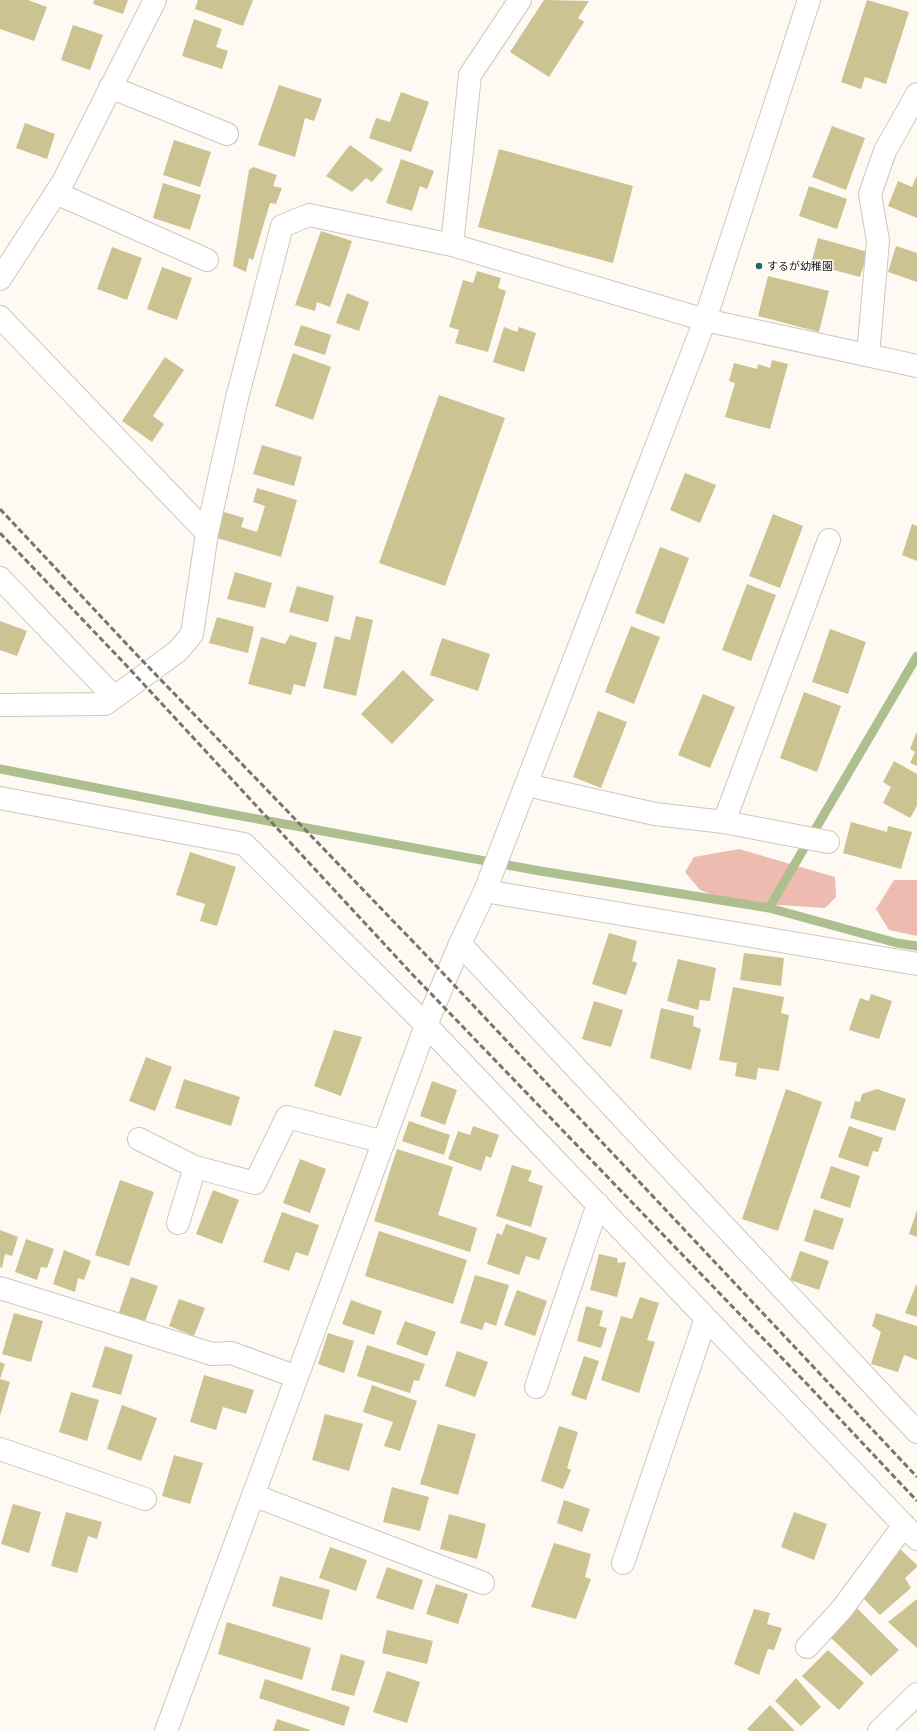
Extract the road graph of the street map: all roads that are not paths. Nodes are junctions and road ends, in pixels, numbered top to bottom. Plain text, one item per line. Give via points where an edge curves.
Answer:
1 (155, 0) edge
2 (520, 0) edge
3 (809, 0) edge
4 (110, 87) junction
5 (917, 94) edge
6 (227, 134) dead end
7 (56, 193) junction
8 (452, 245) junction
9 (207, 260) dead end
10 (0, 279) edge
11 (0, 317) edge
12 (705, 320) junction
13 (868, 355) junction
14 (917, 366) edge
15 (207, 533) junction
16 (829, 540) dead end
17 (0, 578) edge
18 (114, 697) junction
19 (0, 705) edge
20 (527, 785) junction
21 (0, 798) edge
22 (724, 822) junction
23 (828, 842) dead end
24 (485, 891) junction
25 (460, 944) junction
26 (917, 964) edge
27 (426, 1025) junction
28 (138, 1139) dead end
29 (384, 1142) junction
30 (195, 1167) junction
31 (598, 1204) junction
32 (178, 1224) dead end
33 (0, 1288) edge
34 (706, 1318) junction
35 (297, 1378) junction
36 (536, 1387) dead end
37 (917, 1432) edge
38 (0, 1449) edge
39 (253, 1495) junction
40 (145, 1499) dead end
41 (910, 1532) edge
42 (623, 1563) dead end
43 (483, 1583) dead end
44 (807, 1647) dead end
45 (917, 1694) edge
46 (166, 1731) edge
47 (879, 1731) edge

1 - 4 street
2 - 8 street via 470,75
3 - 12 street
4 - 6 street
4 - 7 street
5 - 13 street via 885,151 870,194 878,241
7 - 9 street
7 - 10 street
8 - 12 street
8 - 15 street via 309,215 282,226 237,398
11 - 15 street
12 - 13 street
12 - 20 street
13 - 14 street
15 - 18 street via 192,634 178,650
16 - 22 street
17 - 18 street
18 - 19 street via 104,704
20 - 22 street via 655,814
20 - 24 street
21 - 27 street via 244,844
22 - 23 street
24 - 25 street
24 - 26 street
25 - 27 street
25 - 37 street
27 - 29 street
27 - 31 street
28 - 30 street
29 - 30 street via 287,1117 255,1183
29 - 35 street
30 - 32 street
31 - 34 street
31 - 36 street
33 - 35 street via 212,1354 231,1353
34 - 41 street
34 - 42 street
35 - 39 street
38 - 40 street
39 - 43 street
39 - 46 street
41 - 44 street
45 - 47 street

